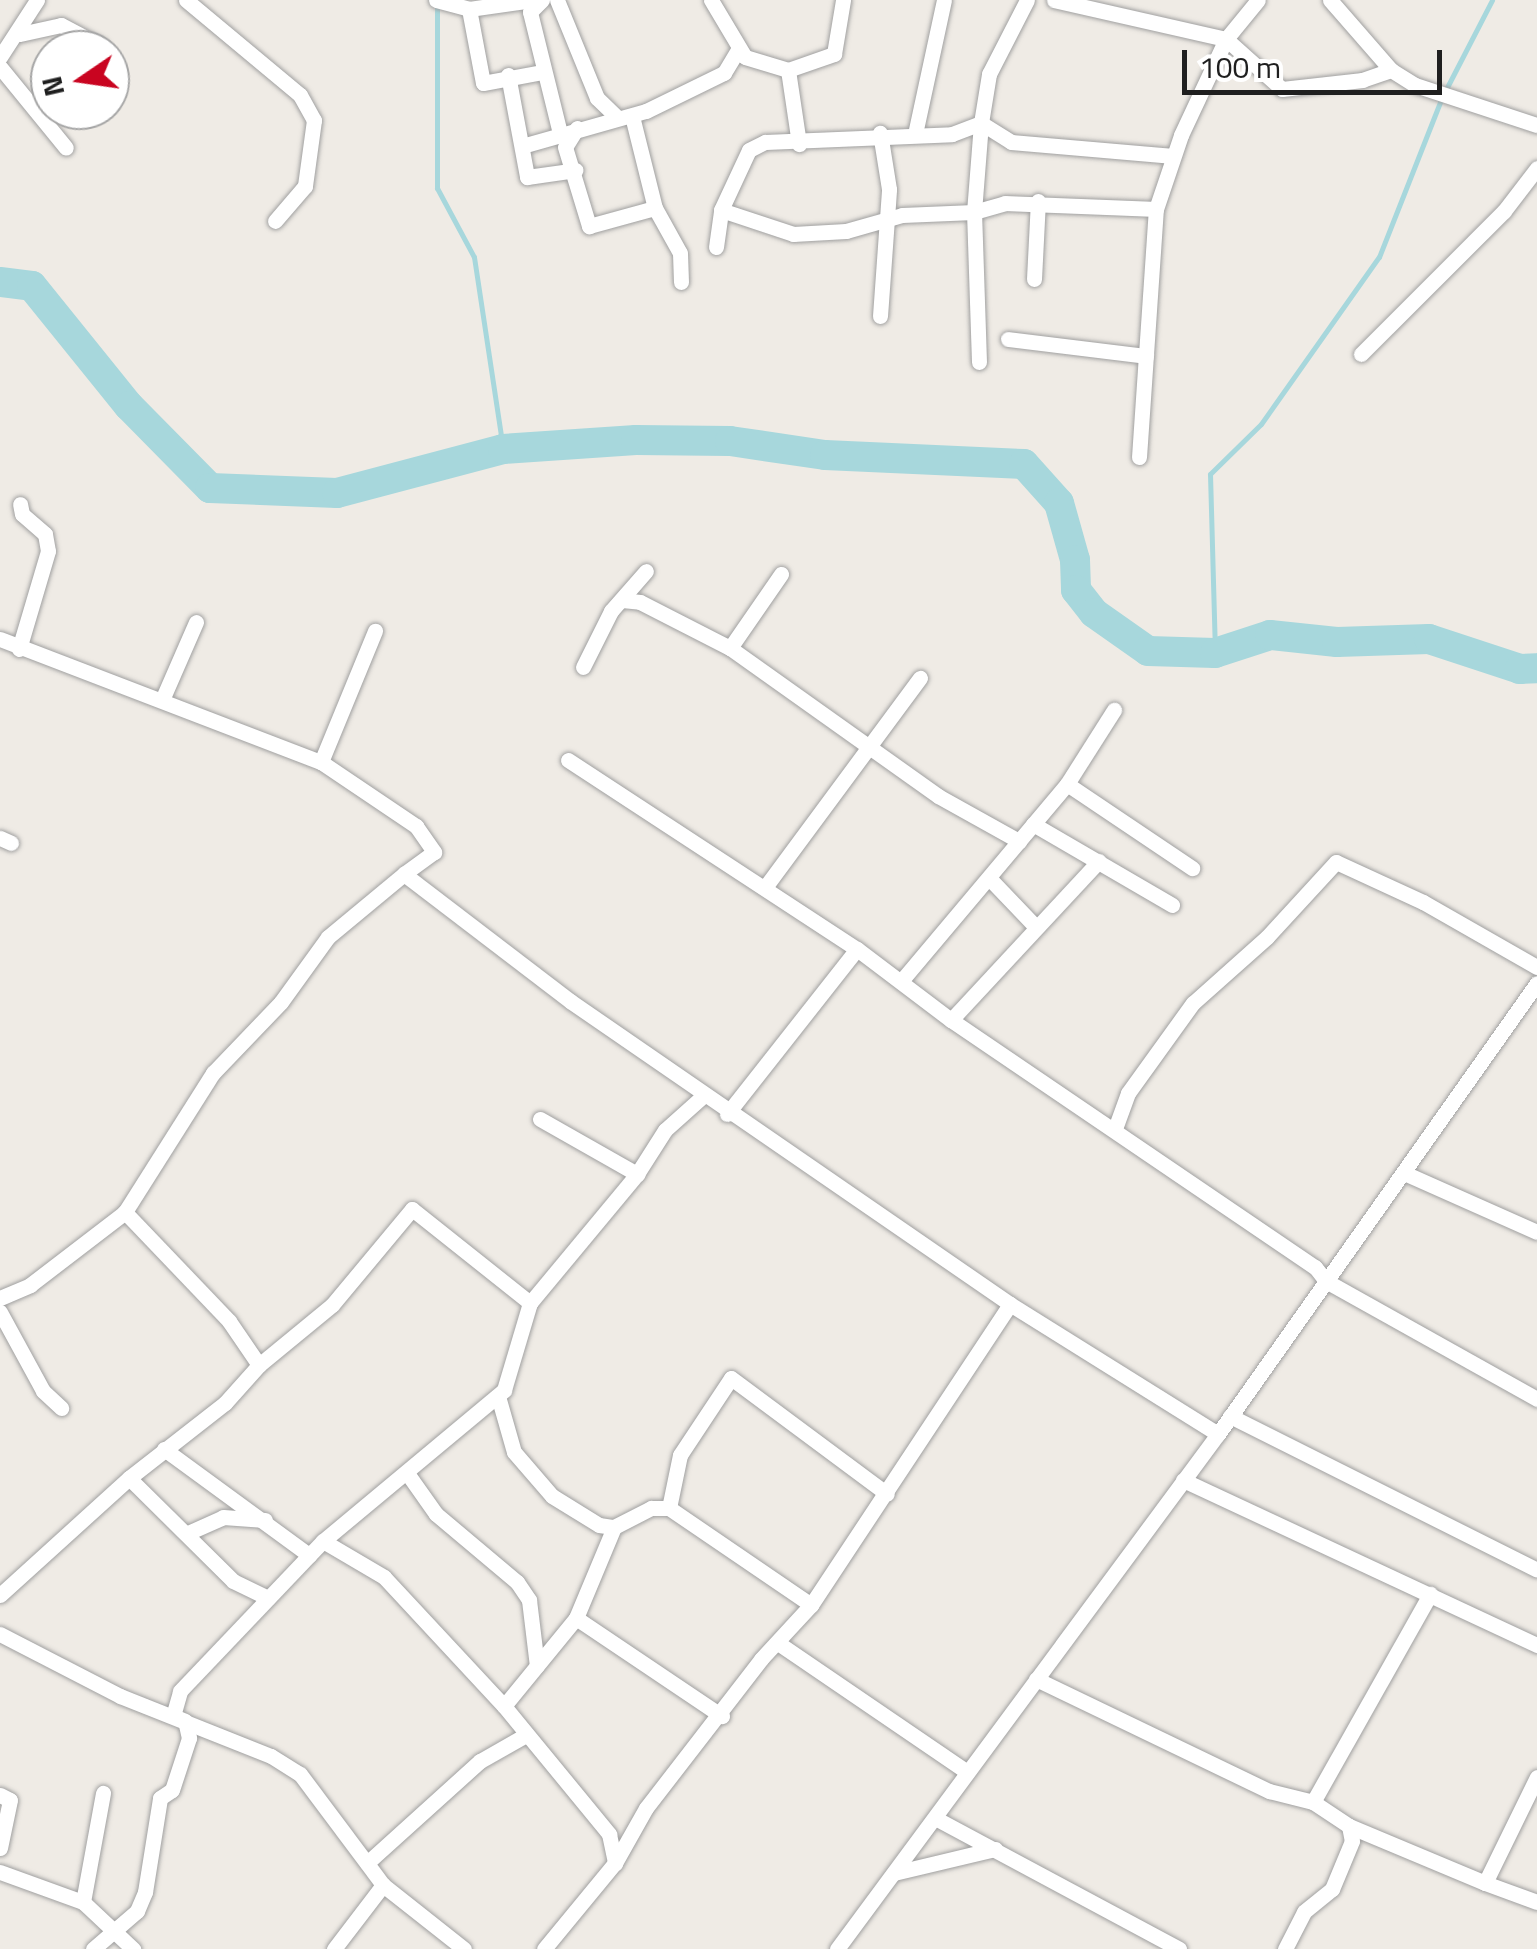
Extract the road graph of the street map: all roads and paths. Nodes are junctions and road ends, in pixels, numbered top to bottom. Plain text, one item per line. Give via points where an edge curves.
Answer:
1 (37, 0) edge
2 (186, 0) edge
3 (436, 0) edge
4 (532, 0) edge
5 (542, 0) edge
6 (558, 0) edge
7 (712, 0) edge
8 (843, 0) edge
9 (944, 0) edge
10 (1028, 0) edge
11 (1054, 0) edge
12 (1258, 0) edge
13 (1330, 0) edge
14 (470, 9) junction
15 (38, 30) edge
16 (71, 30) edge
17 (30, 32) edge
18 (20, 34) junction
19 (1226, 39) junction
20 (738, 50) junction
21 (0, 57) edge
22 (0, 67) edge
23 (788, 70) junction
24 (1391, 70) junction
25 (543, 72) junction
26 (508, 75) junction
27 (634, 118) junction
28 (981, 123) junction
29 (1537, 125) edge
30 (576, 128) junction
31 (880, 133) junction
32 (560, 134) junction
33 (914, 134) junction
34 (799, 144) junction
35 (522, 146) junction
36 (66, 148) dead end
37 (1174, 156) junction
38 (1537, 168) edge
39 (576, 170) junction
40 (1038, 201) junction
41 (655, 208) junction
42 (720, 210) junction
43 (1156, 210) junction
44 (974, 212) junction
45 (886, 220) junction
46 (276, 221) dead end
47 (716, 247) dead end
48 (1034, 279) dead end
49 (680, 282) dead end
50 (880, 316) dead end
51 (1008, 339) dead end
52 (1361, 354) dead end
53 (1146, 356) junction
54 (979, 362) dead end
55 (1139, 457) dead end
56 (20, 504) dead end
57 (646, 571) dead end
58 (781, 574) dead end
59 (622, 600) junction
60 (196, 622) dead end
61 (374, 631) dead end
62 (0, 639) edge
63 (730, 648) junction
64 (19, 649) junction
65 (583, 667) dead end
66 (920, 678) dead end
67 (162, 700) junction
68 (1114, 710) dead end
69 (869, 744) junction
70 (568, 760) dead end
71 (321, 762) junction
72 (1067, 784) junction
73 (1034, 824) junction
74 (1018, 842) junction
75 (1100, 861) junction
76 (1192, 868) dead end
77 (404, 874) junction
78 (990, 879) junction
79 (766, 886) junction
80 (1172, 905) dead end
81 (1034, 925) junction
82 (858, 949) junction
83 (1537, 967) edge
84 (902, 980) junction
85 (1537, 983) edge
86 (951, 1020) junction
87 (703, 1096) junction
88 (727, 1114) junction
89 (540, 1118) dead end
90 (1116, 1126) junction
91 (1404, 1172) junction
92 (637, 1174) junction
93 (125, 1212) junction
94 (1537, 1232) edge
95 (1326, 1282) junction
96 (0, 1298) edge
97 (530, 1303) junction
98 (1010, 1304) junction
99 (0, 1312) edge
100 (260, 1365) junction
101 (498, 1396) junction
102 (1537, 1398) edge
103 (61, 1408) dead end
104 (1230, 1416) junction
105 (1218, 1434) junction
106 (164, 1448) junction
107 (407, 1473) junction
108 (129, 1478) junction
109 (1183, 1480) junction
110 (887, 1494) junction
111 (669, 1508) junction
112 (265, 1520) junction
113 (614, 1527) junction
114 (190, 1532) junction
115 (323, 1541) junction
116 (309, 1555) junction
117 (1537, 1570) edge
118 (1430, 1594) junction
119 (0, 1596) edge
120 (268, 1598) junction
121 (812, 1605) junction
122 (576, 1618) junction
123 (0, 1634) edge
124 (778, 1643) junction
125 (1537, 1645) edge
126 (537, 1666) junction
127 (1036, 1679) junction
128 (504, 1706) junction
129 (173, 1716) junction
130 (722, 1716) junction
131 (524, 1736) junction
132 (967, 1772) junction
133 (1537, 1776) edge
134 (104, 1793) dead end
135 (0, 1796) edge
136 (1312, 1802) junction
137 (935, 1818) junction
138 (1349, 1826) junction
139 (0, 1848) edge
140 (995, 1849) junction
141 (367, 1863) junction
142 (615, 1864) junction
143 (0, 1872) edge
144 (894, 1873) junction
145 (1486, 1883) junction
146 (384, 1884) junction
147 (83, 1902) junction
148 (1537, 1902) edge
149 (111, 1928) junction
150 (93, 1949) edge
151 (133, 1949) edge
152 (334, 1949) edge
153 (464, 1949) edge
154 (544, 1949) edge
155 (838, 1949) edge
156 (1179, 1949) edge
157 (1285, 1949) edge

1 - 18 street
2 - 46 street via 300,95 314,120 304,186
3 - 14 street
4 - 14 street
5 - 25 street via 530,12
6 - 27 street via 597,98
7 - 20 street
8 - 23 street via 834,54
9 - 33 street
10 - 28 street via 990,74
11 - 19 street
12 - 19 street
13 - 24 street
14 - 26 street via 479,78 483,83
15 - 16 street
17 - 18 street
18 - 21 street
19 - 24 street via 1282,89
19 - 37 street
20 - 23 street
20 - 27 street via 724,73
22 - 36 street
23 - 34 street
24 - 29 street via 1442,97
25 - 26 street
25 - 32 street
26 - 35 street
27 - 30 street
27 - 41 street
28 - 33 street via 952,134
28 - 37 street via 1011,142
28 - 44 street
30 - 32 street
30 - 39 street via 565,144
31 - 33 street
31 - 34 street
31 - 45 street
32 - 35 street
34 - 42 street via 755,144
35 - 39 street via 532,180
37 - 43 street
38 - 52 street via 1504,211
39 - 41 street via 589,226
40 - 43 street
40 - 44 street
40 - 48 street
41 - 49 street via 680,253
42 - 45 street via 793,234
42 - 47 street
43 - 53 street
44 - 45 street
44 - 54 street
45 - 50 street
51 - 53 street
53 - 55 street
56 - 64 street via 45,534 48,551
57 - 59 street
58 - 63 street
59 - 63 street via 640,602
59 - 65 street
60 - 67 street
61 - 71 street
62 - 64 street
63 - 69 street
64 - 67 street
66 - 69 street
67 - 71 street
68 - 72 street
69 - 74 street via 938,796
69 - 79 street
70 - 79 street
71 - 77 street via 416,826 434,852
72 - 73 street
72 - 76 street
73 - 74 street
73 - 75 street
74 - 78 street
75 - 80 street
75 - 81 street
77 - 87 street
77 - 93 street via 328,937 280,1002 213,1073
78 - 81 street
78 - 84 street
79 - 82 street
81 - 86 street
82 - 84 street
82 - 88 street
83 - 90 street via 1336,862 1193,1003 1128,1092
84 - 86 street
85 - 91 street
86 - 90 street
87 - 88 street
87 - 92 street via 665,1130
88 - 98 street
89 - 92 street
90 - 95 street via 1315,1267
91 - 94 street
91 - 95 street
92 - 97 street
93 - 96 street via 30,1285
93 - 100 street via 229,1321
95 - 102 street
95 - 104 street
97 - 100 street via 412,1209 332,1304
97 - 101 street via 525,1336
98 - 105 street
98 - 110 street
99 - 103 street via 43,1391
100 - 106 street via 225,1402
101 - 107 street
101 - 113 street via 514,1452 552,1496
104 - 105 street
104 - 117 street
105 - 109 street
106 - 108 street
106 - 112 street
107 - 115 street
107 - 126 street via 436,1514 517,1582 528,1600
108 - 114 street
108 - 119 street
109 - 118 street
109 - 127 street
110 - 111 street via 731,1378 680,1456
110 - 121 street
111 - 113 street via 651,1508
111 - 121 street
112 - 114 street via 223,1517
112 - 116 street
113 - 122 street
114 - 120 street via 232,1581
115 - 116 street
115 - 128 street via 384,1577
116 - 120 street
118 - 125 street
118 - 136 street
120 - 129 street via 180,1691
121 - 124 street
122 - 126 street
122 - 130 street
123 - 129 street
124 - 130 street
124 - 132 street
126 - 128 street
127 - 132 street
127 - 136 street via 1269,1791
128 - 131 street
129 - 141 street via 300,1774
129 - 149 street via 185,1721 189,1738 172,1790 160,1798 145,1892 138,1911
130 - 142 street via 646,1808
131 - 141 street via 480,1761
131 - 142 street via 610,1834
132 - 137 street
133 - 145 street
134 - 147 street
135 - 139 street via 10,1800
136 - 138 street
137 - 140 street
137 - 144 street
138 - 145 street
138 - 157 street via 1352,1840 1332,1889 1304,1912
140 - 144 street
140 - 156 street
141 - 146 street
142 - 154 street
143 - 147 street
144 - 155 street
145 - 148 street
146 - 152 street
146 - 153 street
147 - 149 street
149 - 150 street
149 - 151 street

